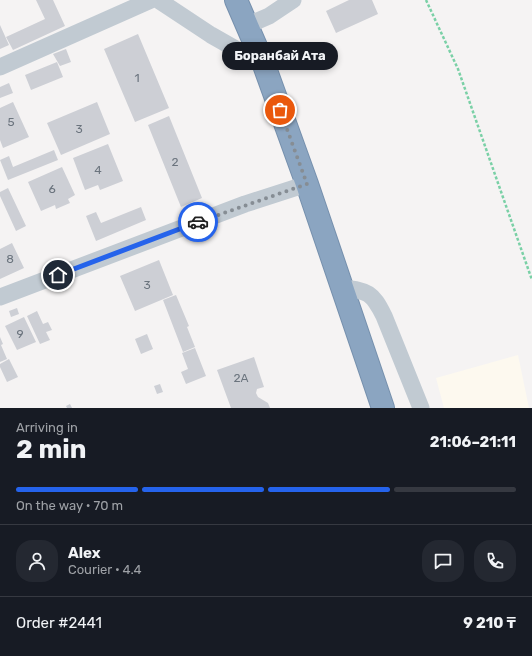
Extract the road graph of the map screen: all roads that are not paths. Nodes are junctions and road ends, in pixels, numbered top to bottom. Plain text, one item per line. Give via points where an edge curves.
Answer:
1 (151, 0) edge
2 (158, 0) edge
3 (236, 0) edge
4 (293, 0) edge
5 (248, 25) junction
6 (264, 65) junction
7 (0, 67) edge
8 (307, 184) junction
9 (343, 288) junction
10 (0, 297) edge
11 (383, 408) edge
12 (421, 408) edge

1 - 7 street
2 - 6 street via 211,35
3 - 5 highway
4 - 5 street via 269,16
5 - 6 highway
6 - 8 highway
8 - 9 highway
8 - 10 street via 230,210
9 - 11 highway
9 - 12 street via 366,291 377,302

